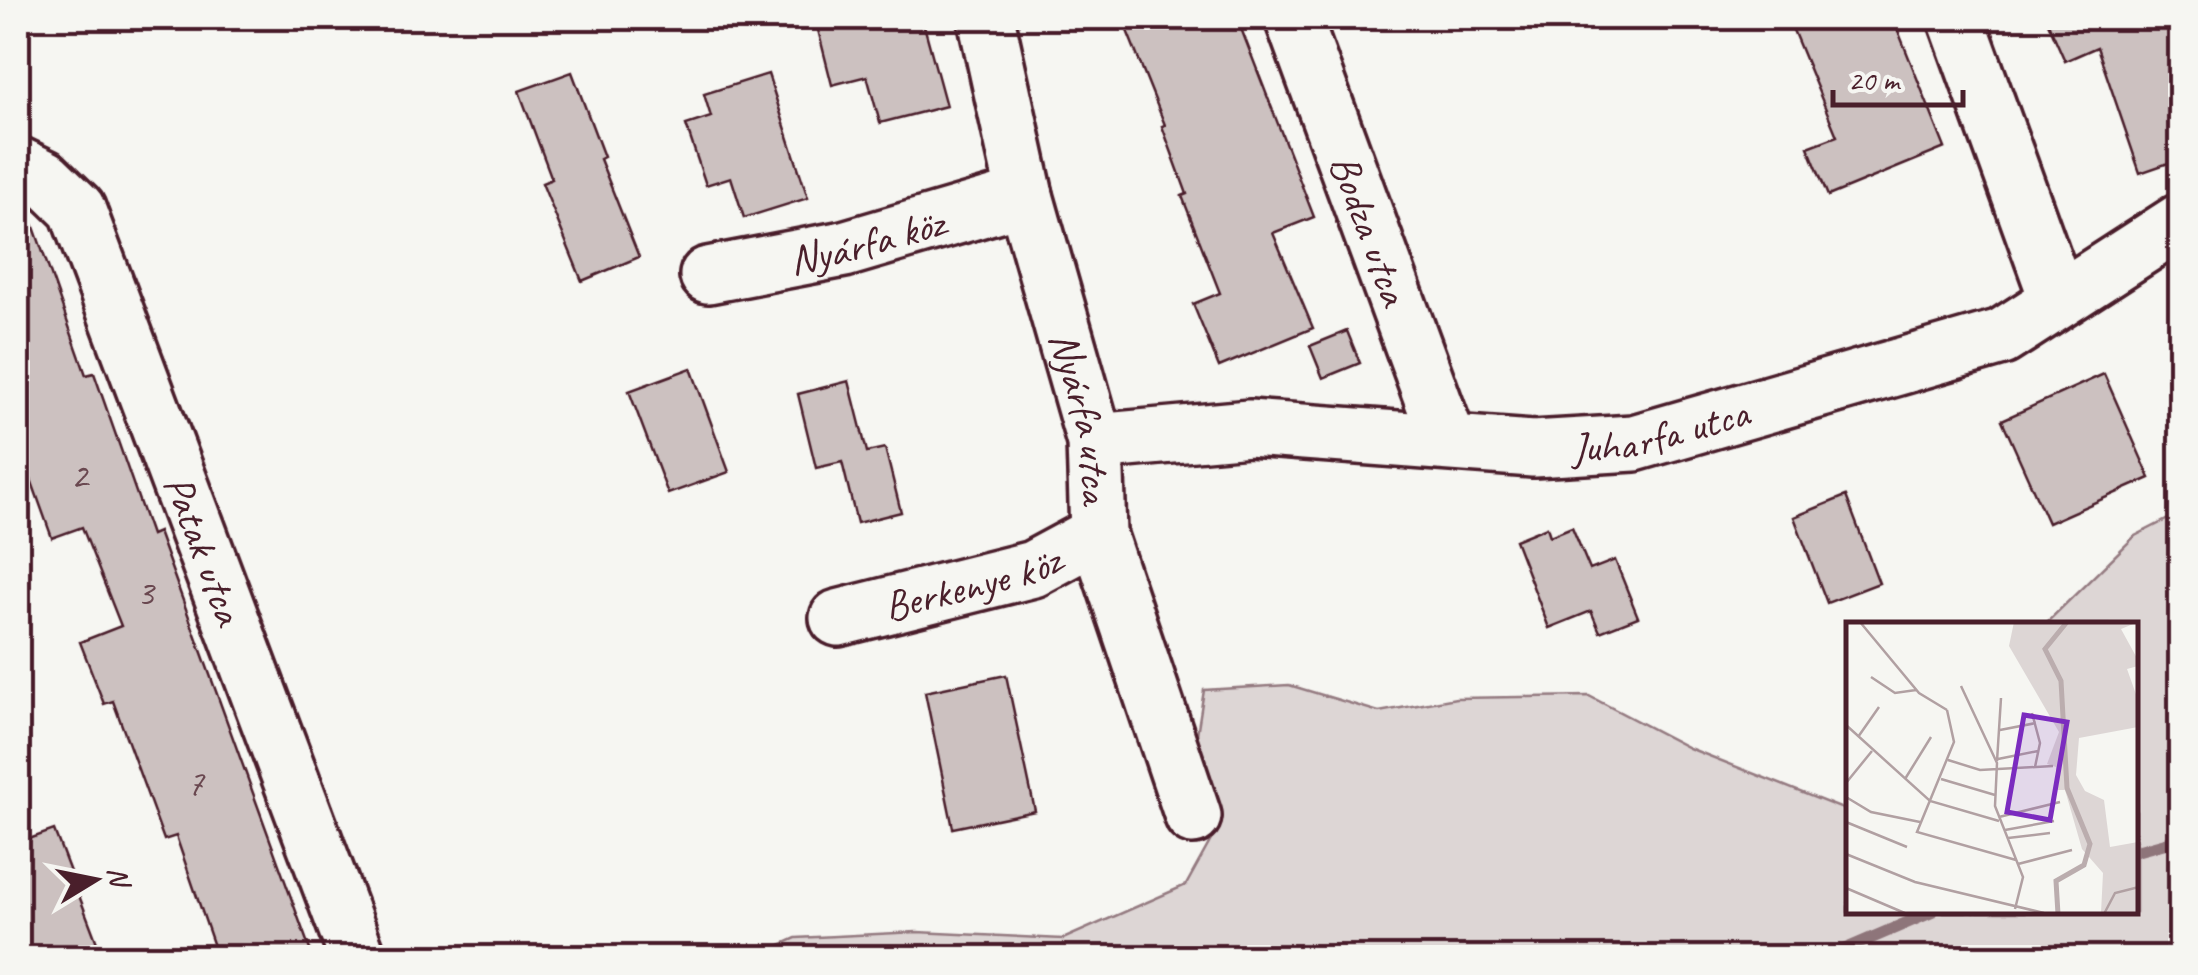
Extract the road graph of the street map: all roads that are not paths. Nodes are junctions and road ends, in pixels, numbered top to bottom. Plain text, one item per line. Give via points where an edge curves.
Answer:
1 (986, 18) edge
2 (1293, 18) edge
3 (1956, 18) edge
4 (18, 165) edge
5 (1025, 196) junction
6 (2180, 222) edge
7 (708, 276) dead end
8 (2058, 300) junction
9 (1448, 441) junction
10 (1096, 442) junction
11 (1098, 534) junction
12 (838, 618) dead end
13 (1193, 816) dead end
14 (358, 958) edge

1 - 5 street, Nyárfa utca
2 - 9 street, Bodza utca
3 - 8 street
4 - 14 street, Patak utca via 46,178 76,209
5 - 7 street, Nyárfa köz via 844,250
5 - 10 street, Nyárfa utca
6 - 8 street, Juharfa utca
8 - 9 street, Juharfa utca via 2002,336 1634,443 1533,449
9 - 10 street, Juharfa utca via 1249,428
10 - 11 street, Nyárfa utca
11 - 12 street, Berkenye köz via 1033,569
11 - 13 street, Nyárfa utca

